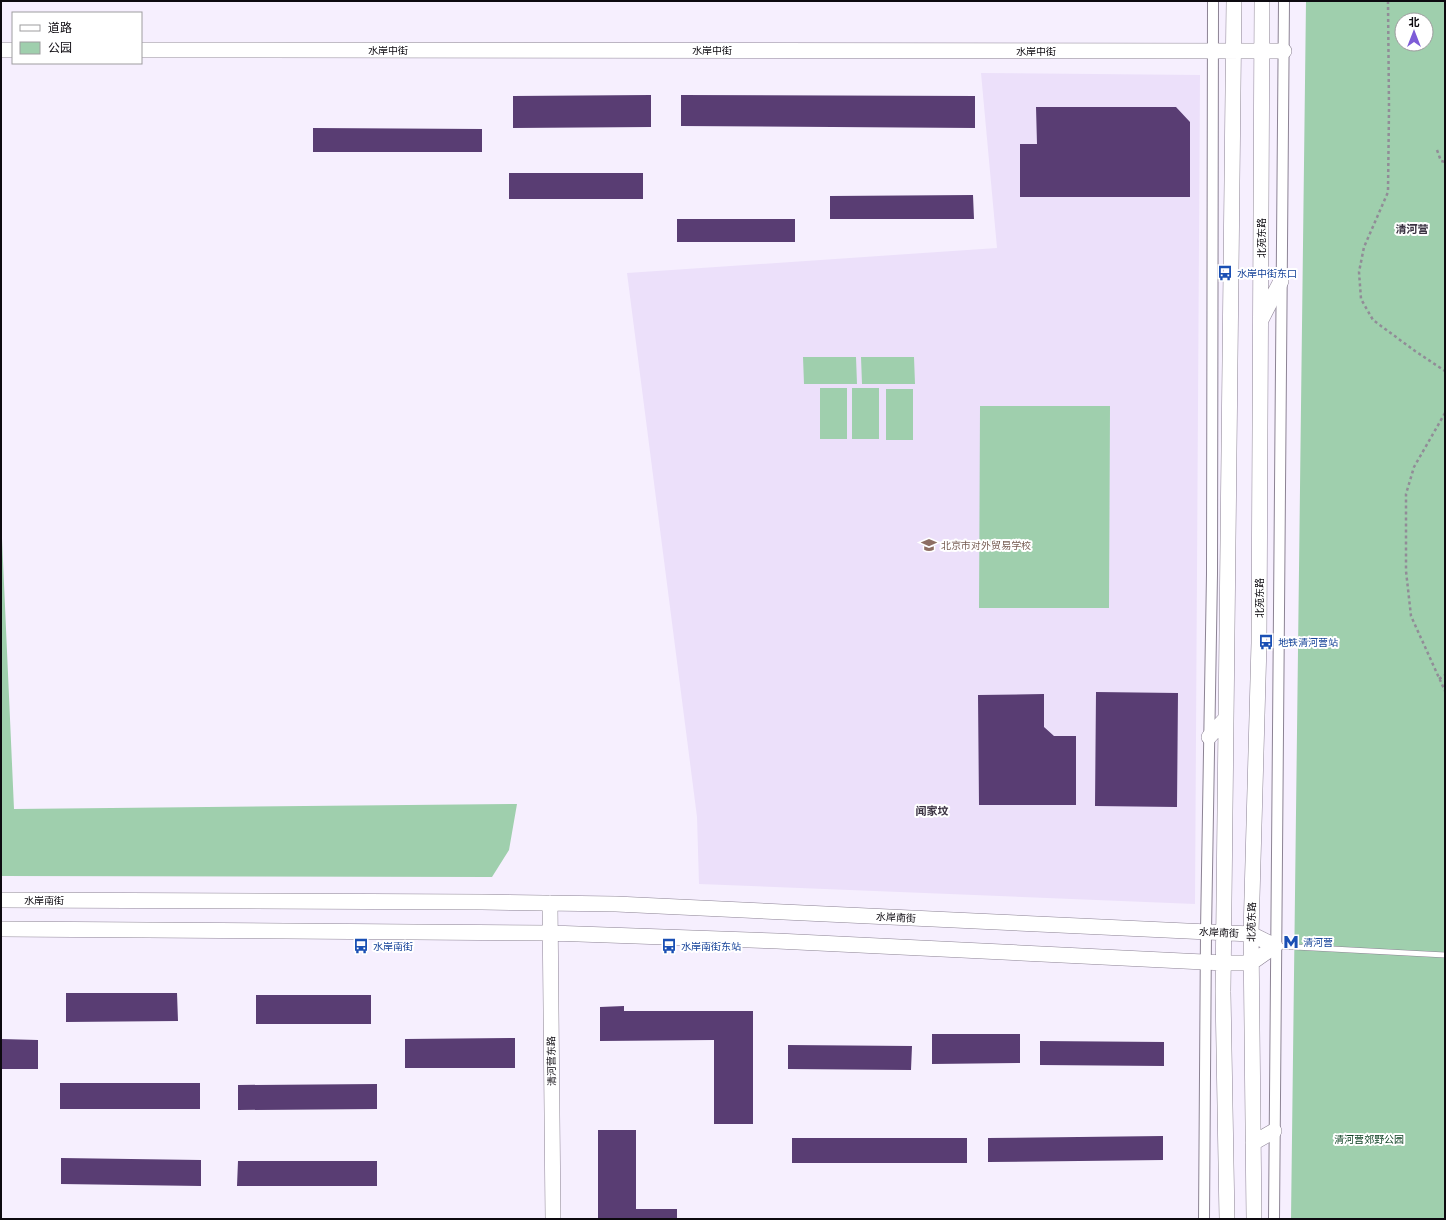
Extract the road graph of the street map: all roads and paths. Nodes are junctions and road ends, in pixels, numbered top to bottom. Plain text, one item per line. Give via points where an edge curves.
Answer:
1 (1213, 1) edge
2 (1234, 1) edge
3 (1262, 1) edge
4 (1284, 1) edge
5 (1388, 1) edge
6 (1, 50) edge
7 (12, 50) edge
8 (142, 50) edge
9 (1261, 51) junction
10 (1284, 51) junction
11 (1213, 52) junction
12 (1233, 52) junction
13 (1437, 150) dead end
14 (1445, 162) edge
15 (1281, 281) junction
16 (1260, 320) junction
17 (1445, 370) edge
18 (1445, 413) edge
19 (1445, 675) edge
20 (1439, 678) junction
21 (1445, 691) edge
22 (1226, 718) junction
23 (1209, 737) junction
24 (1, 900) edge
25 (550, 903) junction
26 (1, 929) edge
27 (1206, 932) junction
28 (1224, 932) junction
29 (550, 933) junction
30 (1251, 934) junction
31 (1275, 946) junction
32 (1445, 955) edge
33 (1205, 961) junction
34 (1224, 963) junction
35 (1251, 963) junction
36 (1274, 1132) junction
37 (1253, 1143) junction
38 (553, 1219) edge
39 (1204, 1219) edge
40 (1227, 1219) edge
41 (1254, 1219) edge
42 (1274, 1219) edge

1 - 11 street
2 - 12 street
3 - 9 street, 北苑东路
4 - 10 street
5 - 17 path via 1388,192 1364,247 1359,272 1361,299 1373,320
6 - 7 street
8 - 11 street, 水岸中街
9 - 10 street, 水岸中街
9 - 12 street, 水岸中街
9 - 16 street, 北苑东路
10 - 15 street
11 - 12 street, 水岸中街
11 - 23 street via 1212,574
12 - 22 street
13 - 14 path via 1441,161
15 - 16 street
15 - 31 street
16 - 30 street, 北苑东路 via 1258,643
18 - 20 path via 1414,467 1406,494 1406,570 1411,616
19 - 20 path
20 - 21 path
22 - 23 street
22 - 28 street
23 - 27 street
24 - 25 street, 水岸南街
25 - 27 street, 水岸南街
25 - 29 street, 清河营东路
26 - 29 street
27 - 28 street, 水岸南街
27 - 33 street
28 - 30 street, 水岸南街
28 - 34 street
29 - 33 street
29 - 38 street, 清河营东路
30 - 31 street, 水岸南街
30 - 35 street, 北苑东路
31 - 32 lane
31 - 35 street
31 - 36 street
33 - 34 street
33 - 39 street
34 - 35 street
34 - 40 street
35 - 37 street, 北苑东路
36 - 37 street
36 - 42 street
37 - 41 street, 北苑东路

